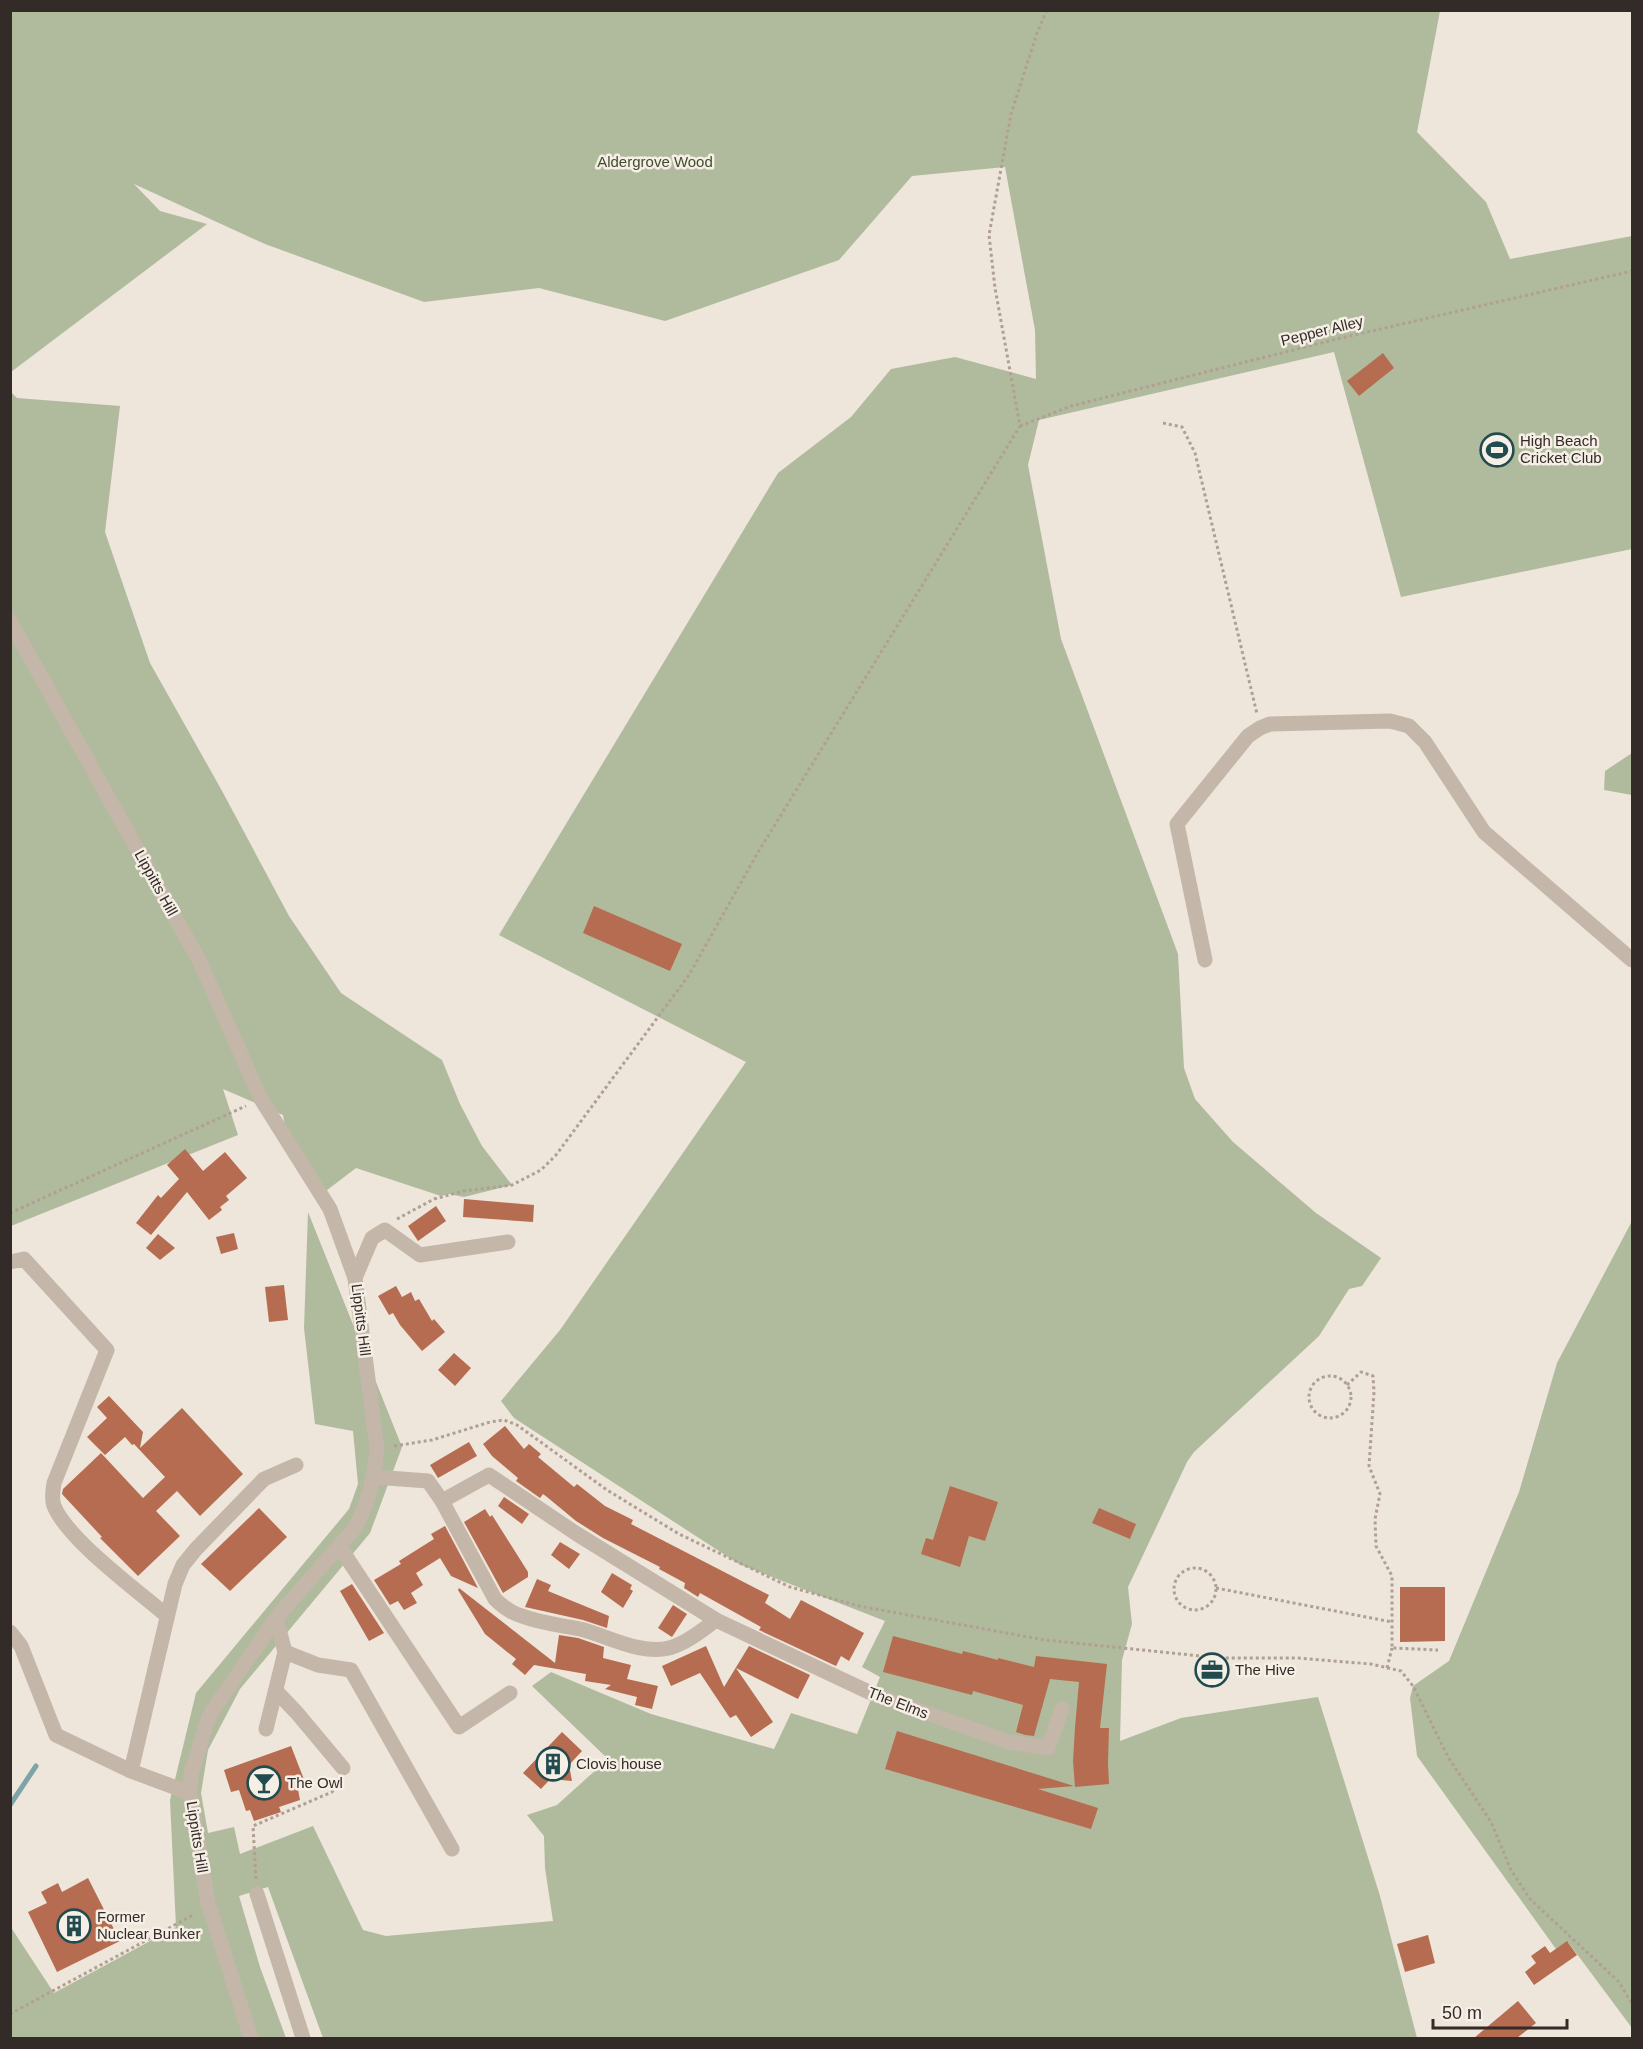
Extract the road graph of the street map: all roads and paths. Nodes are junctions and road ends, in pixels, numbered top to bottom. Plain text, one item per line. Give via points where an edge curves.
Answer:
1 (1047, 10) edge
2 (1632, 271) edge
3 (1163, 423) dead end
4 (1020, 426) junction
5 (10, 621) edge
6 (1260, 728) junction
7 (1206, 960) dead end
8 (1632, 960) edge
9 (261, 1099) junction
10 (10, 1213) edge
11 (385, 1230) junction
12 (508, 1242) dead end
13 (10, 1262) edge
14 (356, 1278) junction
15 (1347, 1384) junction
16 (377, 1449) junction
17 (296, 1465) dead end
18 (374, 1477) junction
19 (442, 1501) junction
20 (339, 1546) junction
21 (1216, 1588) junction
22 (167, 1616) junction
23 (276, 1617) junction
24 (716, 1620) junction
25 (1392, 1622) junction
26 (10, 1632) edge
27 (1392, 1648) junction
28 (1438, 1650) dead end
29 (285, 1652) junction
30 (1387, 1668) junction
31 (276, 1691) junction
32 (510, 1693) dead end
33 (1062, 1709) dead end
34 (266, 1729) dead end
35 (343, 1768) joint
36 (131, 1771) junction
37 (190, 1793) junction
38 (452, 1849) dead end
39 (256, 1894) joint
40 (192, 1916) dead end
41 (1632, 2004) edge
42 (10, 2014) edge
43 (251, 2038) edge
44 (303, 2038) edge

1 - 4 path via 1011,114 989,235
2 - 4 path, Pepper Alley via 1094,400
3 - 6 path via 1182,427 1195,453
4 - 11 path via 757,854 689,975 556,1155 541,1170 512,1185 434,1199
5 - 9 street, Lippitts Hill via 200,962
6 - 7 street via 1248,736 1177,824
6 - 8 street via 1270,724 1390,721 1409,726 1425,742 1484,832
9 - 10 path
9 - 14 street, Lippitts Hill via 330,1209
11 - 12 street via 420,1255
11 - 14 street via 372,1238
13 - 22 street via 24,1259 108,1350 54,1483 53,1504 83,1544
14 - 16 street, Lippitts Hill
15 - 15 path via 1351,1399 1345,1412 1334,1418 1314,1412 1308,1399 1317,1380 1331,1376
15 - 25 path via 1361,1372 1373,1376 1369,1466 1380,1494 1376,1546 1392,1576
16 - 18 street, Lippitts Hill
16 - 30 path via 432,1440 504,1420 680,1534 790,1587 859,1606 1057,1641 1220,1658 1299,1658
17 - 22 street via 264,1479 183,1565
18 - 19 street via 428,1480
18 - 20 street, Lippitts Hill via 364,1512
19 - 24 street, The Elms via 489,1475
19 - 24 street via 495,1599 522,1617 658,1649 689,1640
20 - 23 street, Lippitts Hill
20 - 32 street via 459,1727
21 - 21 path via 1211,1603 1199,1610 1179,1604 1174,1591 1177,1577 1189,1568 1209,1573
21 - 25 path
22 - 36 street
23 - 29 street
23 - 37 street, Lippitts Hill via 208,1716 191,1774
24 - 33 street, The Elms via 873,1694 1009,1742 1048,1748
25 - 27 path
26 - 36 street via 21,1646 56,1735
27 - 28 path
27 - 30 path
29 - 31 street
29 - 38 street via 318,1665 351,1670
30 - 41 path via 1401,1671 1413,1686 1448,1757 1491,1822 1511,1870 1530,1899 1619,1982
31 - 34 street
31 - 35 street
35 - 39 path via 332,1792 253,1826
36 - 37 street
37 - 43 street, Lippitts Hill via 208,1902
39 - 44 street
40 - 42 path

